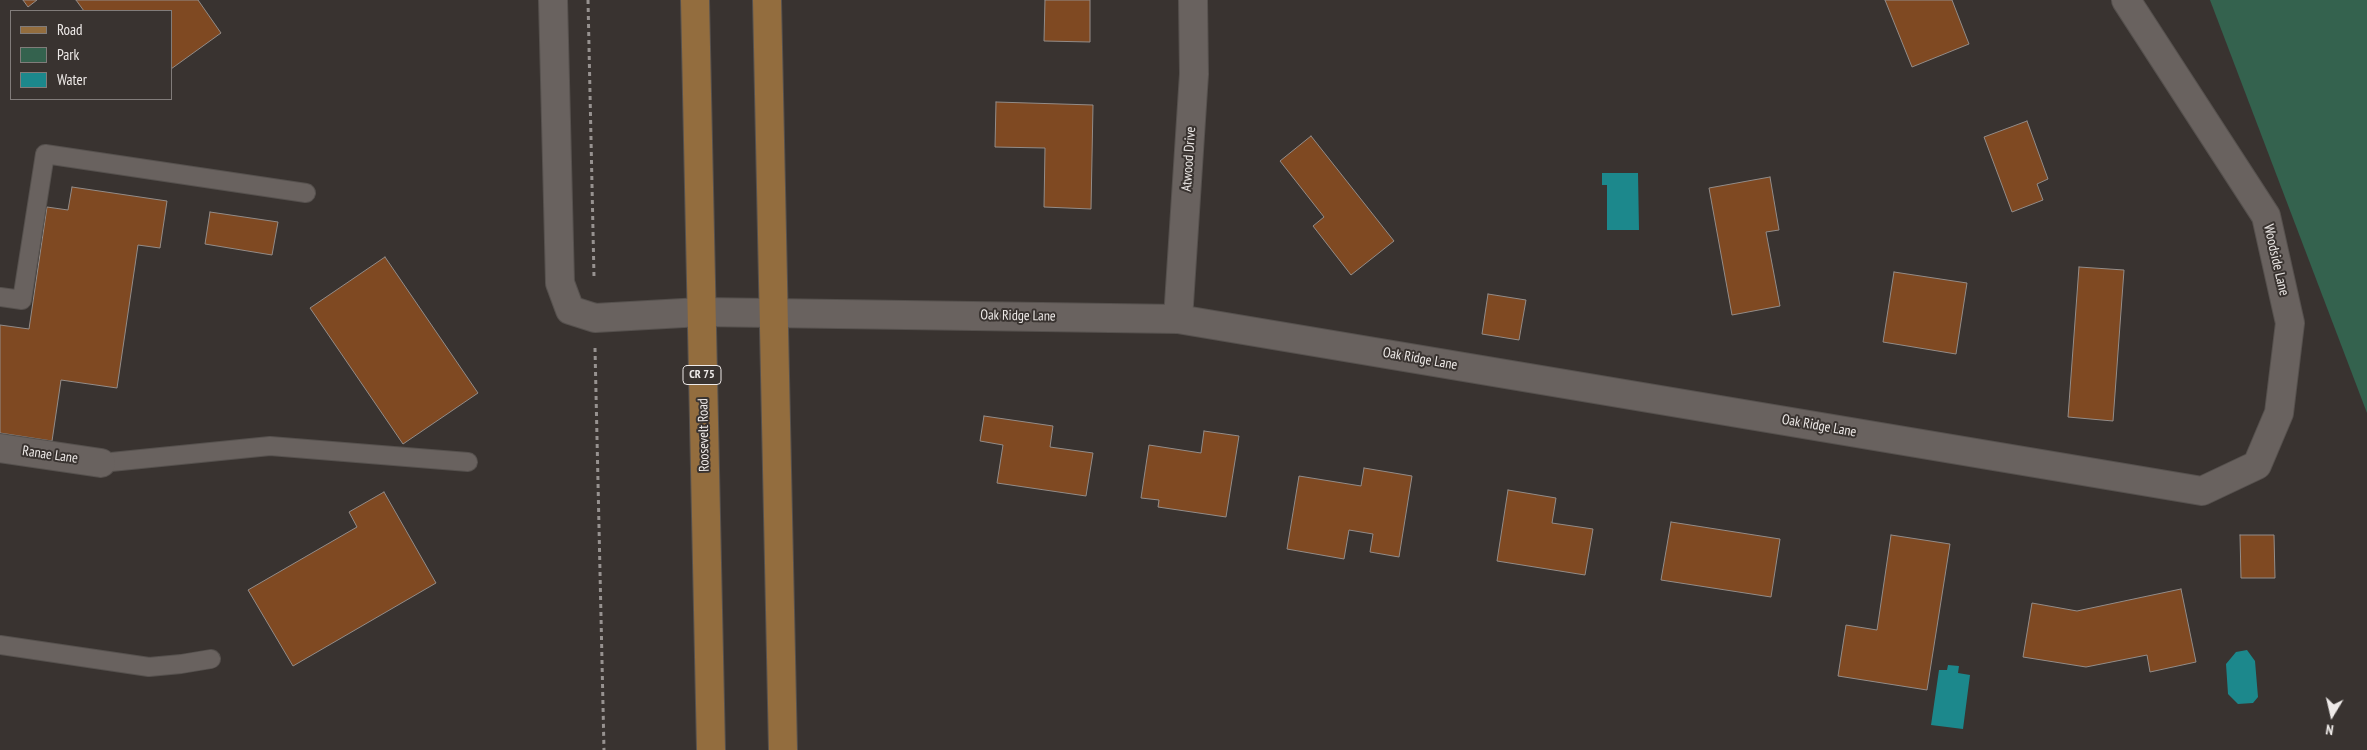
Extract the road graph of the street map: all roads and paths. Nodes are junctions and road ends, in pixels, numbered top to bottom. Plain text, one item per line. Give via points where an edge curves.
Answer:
1 (553, 0) edge
2 (588, 0) edge
3 (695, 0) edge
4 (767, 0) edge
5 (1193, 0) edge
6 (2126, 0) edge
7 (306, 192) dead end
8 (0, 297) edge
9 (701, 312) junction
10 (773, 313) junction
11 (583, 314) junction
12 (1178, 319) junction
13 (0, 448) edge
14 (468, 462) dead end
15 (101, 463) joint
16 (2258, 465) joint
17 (0, 645) edge
18 (211, 659) dead end
19 (604, 750) edge
20 (711, 750) edge
21 (782, 750) edge

1 - 11 street via 560,283
2 - 11 path
3 - 9 main road, Roosevelt Road / CR 75
4 - 10 main road
5 - 12 street, Atwood Drive via 1194,74
6 - 16 street, Woodside Lane via 2266,216 2290,323 2279,413
7 - 8 lane via 45,154 22,300
9 - 10 street, Oak Ridge Lane
9 - 11 street, Oak Ridge Lane
9 - 20 main road, Roosevelt Road / CR 75
10 - 12 street, Oak Ridge Lane
10 - 21 main road
11 - 19 path
12 - 16 street, Oak Ridge Lane via 2202,491
13 - 15 street, Ranae Lane
14 - 15 lane via 270,446
17 - 18 lane via 149,667

